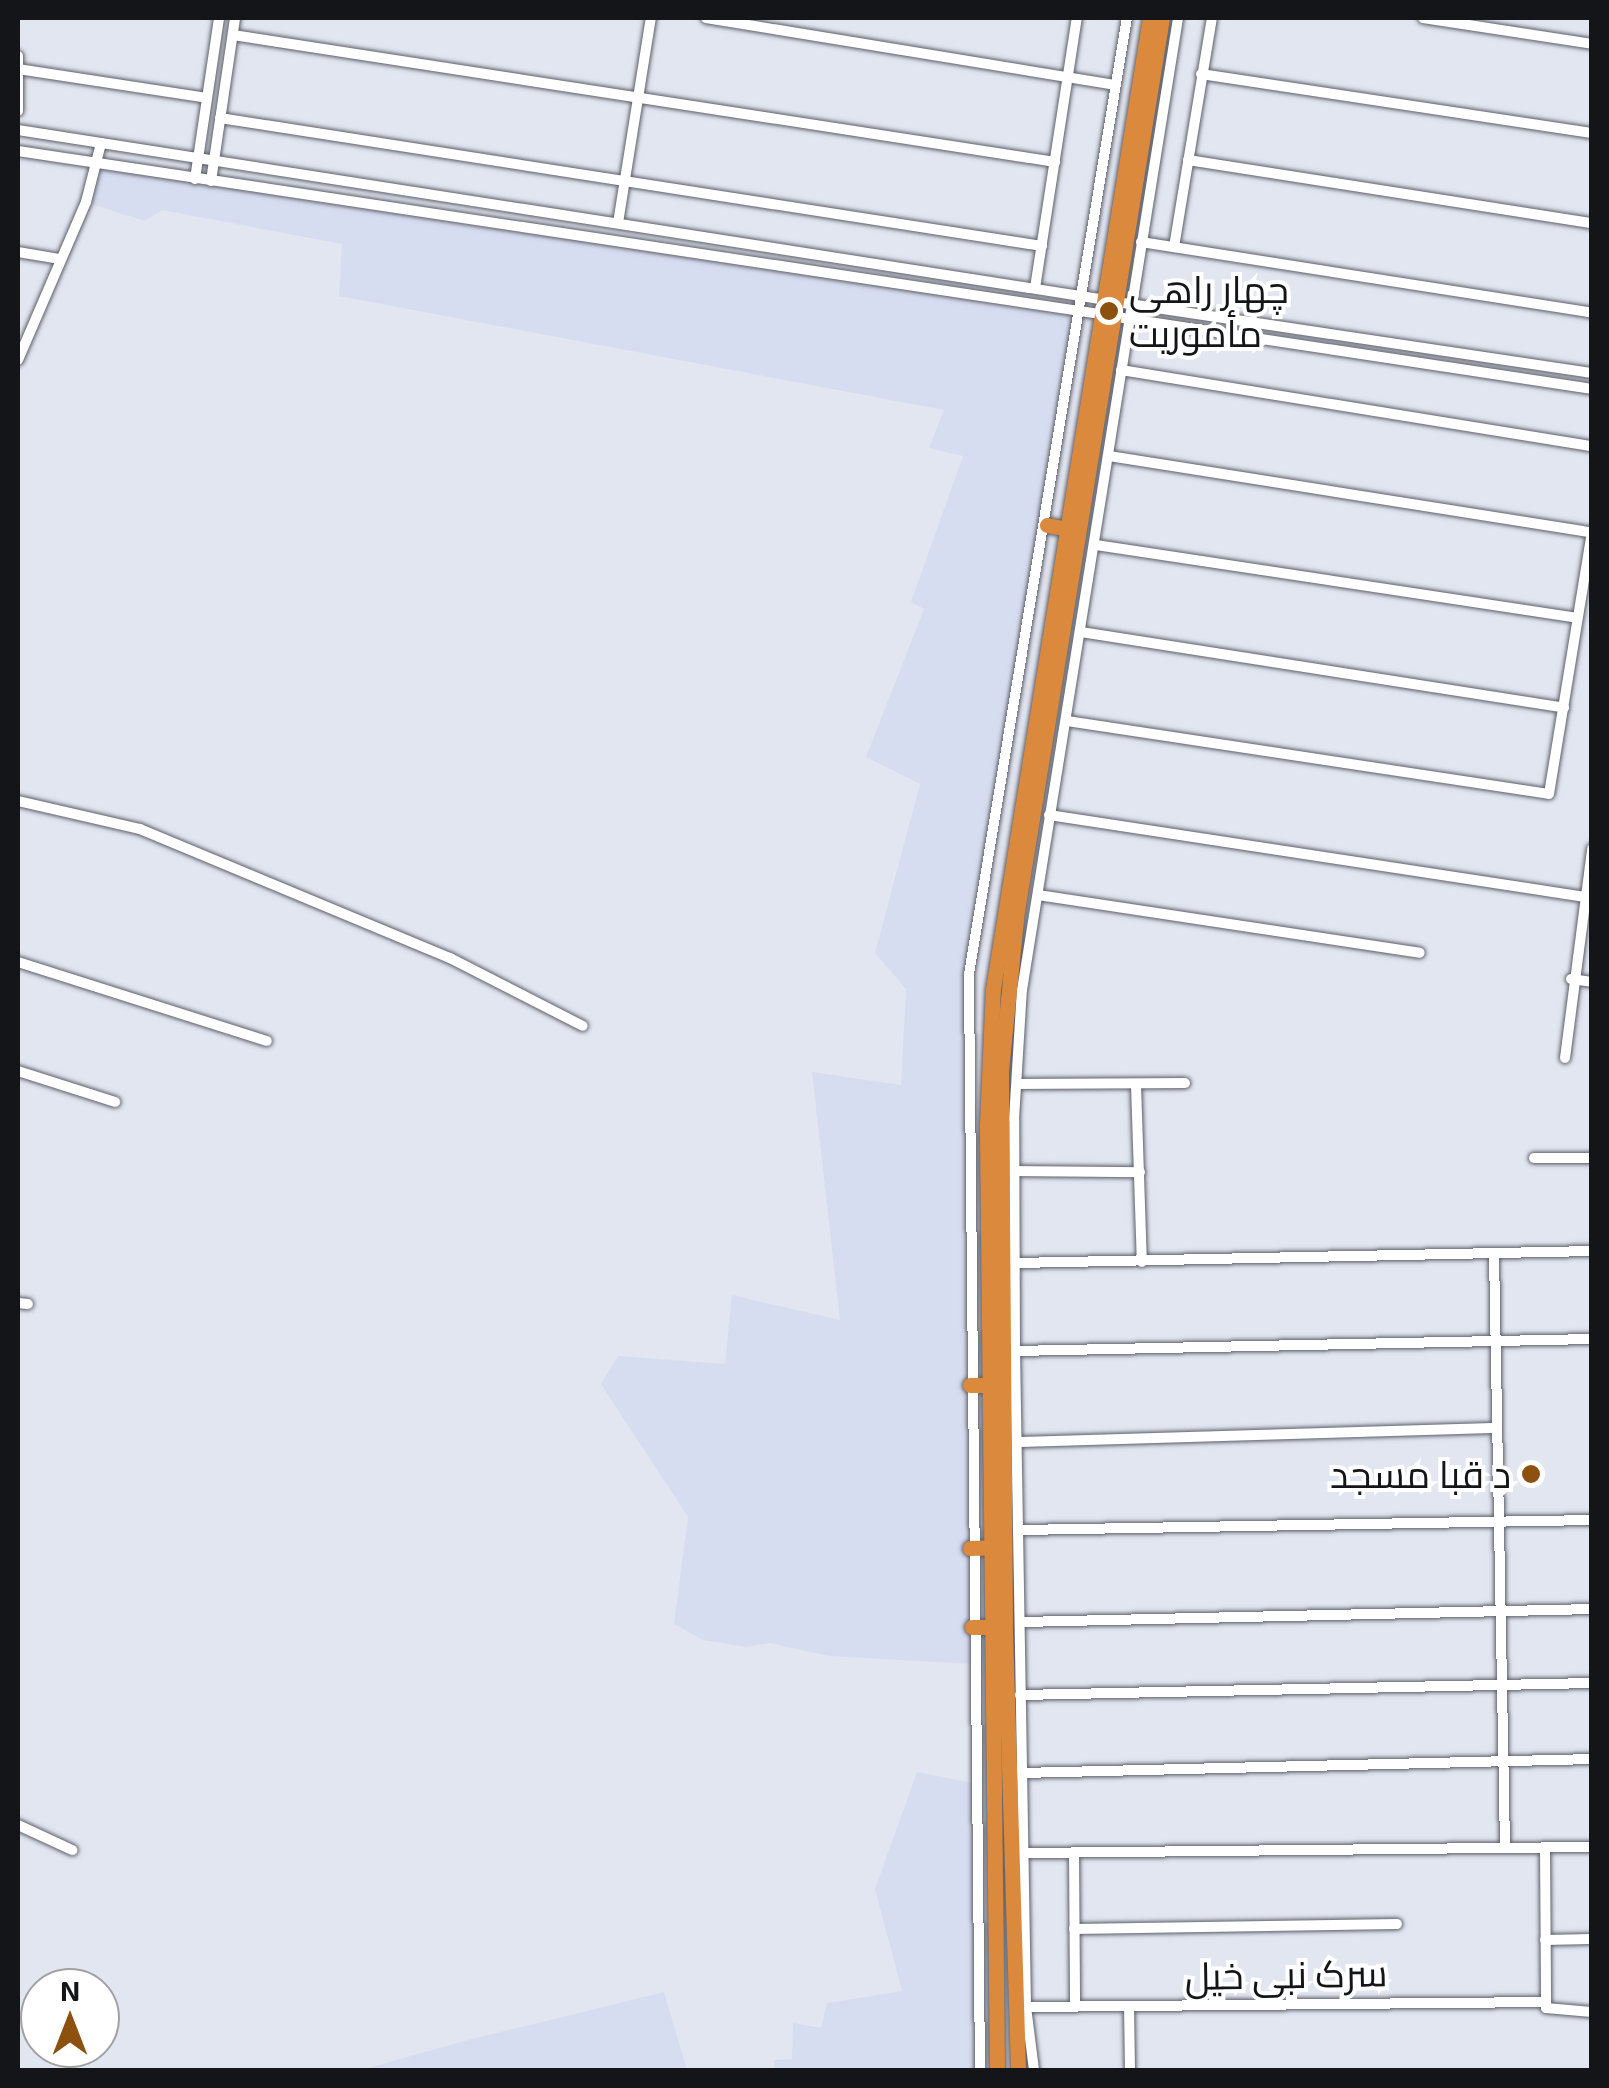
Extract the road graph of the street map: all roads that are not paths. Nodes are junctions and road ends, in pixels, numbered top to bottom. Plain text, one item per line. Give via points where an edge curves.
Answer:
1 (219, 18) edge
2 (236, 18) edge
3 (651, 18) edge
4 (706, 18) edge
5 (1077, 18) edge
6 (1127, 18) edge
7 (1150, 18) edge
8 (1162, 18) edge
9 (1178, 18) edge
10 (1212, 18) edge
11 (1423, 18) edge
12 (233, 35) junction
13 (1592, 44) edge
14 (18, 56) edge
15 (19, 69) edge
16 (1201, 74) junction
17 (1068, 77) junction
18 (1116, 84) junction
19 (207, 98) junction
20 (637, 99) junction
21 (18, 110) edge
22 (220, 118) junction
23 (18, 130) edge
24 (1592, 133) edge
25 (101, 143) junction
26 (18, 152) edge
27 (198, 159) junction
28 (1188, 160) junction
29 (214, 161) junction
30 (1055, 162) junction
31 (97, 164) junction
32 (195, 179) junction
33 (212, 181) junction
34 (625, 181) junction
35 (618, 223) junction
36 (1592, 223) edge
37 (1141, 242) junction
38 (1042, 246) junction
39 (1174, 248) junction
40 (18, 252) edge
41 (60, 259) junction
42 (1035, 288) junction
43 (1082, 296) junction
44 (1116, 309) junction
45 (1080, 310) junction
46 (1592, 313) edge
47 (22, 337) edge
48 (18, 360) edge
49 (1120, 370) junction
50 (1577, 371) junction
51 (1592, 373) edge
52 (1575, 386) junction
53 (1592, 389) edge
54 (1592, 446) edge
55 (1108, 456) junction
56 (1047, 525) junction
57 (1068, 529) junction
58 (1591, 532) edge
59 (1096, 545) junction
60 (1578, 618) junction
61 (1081, 632) junction
62 (1564, 708) junction
63 (1067, 721) junction
64 (18, 801) edge
65 (1049, 815) junction
66 (1592, 849) edge
67 (1038, 895) junction
68 (1588, 898) edge
69 (1420, 953) dead end
70 (18, 962) edge
71 (1571, 978) junction
72 (1592, 982) edge
73 (583, 1026) dead end
74 (266, 1042) dead end
75 (1565, 1058) dead end
76 (18, 1071) edge
77 (1017, 1084) junction
78 (1184, 1084) dead end
79 (1136, 1085) junction
80 (988, 1088) junction
81 (969, 1089) junction
82 (114, 1102) dead end
83 (1534, 1158) dead end
84 (1592, 1158) edge
85 (969, 1166) junction
86 (988, 1167) junction
87 (1015, 1171) junction
88 (1140, 1172) junction
89 (1592, 1251) edge
90 (1494, 1253) junction
91 (1142, 1262) junction
92 (1016, 1263) junction
93 (1592, 1339) edge
94 (1494, 1340) junction
95 (1016, 1351) junction
96 (970, 1385) junction
97 (991, 1385) junction
98 (1496, 1428) junction
99 (1017, 1442) junction
100 (1592, 1520) edge
101 (1498, 1522) junction
102 (1020, 1530) junction
103 (993, 1547) junction
104 (970, 1548) junction
105 (1592, 1609) edge
106 (1500, 1610) junction
107 (1021, 1622) junction
108 (994, 1627) junction
109 (972, 1628) junction
110 (1592, 1683) edge
111 (1501, 1684) junction
112 (1020, 1695) junction
113 (1592, 1759) edge
114 (1502, 1761) junction
115 (1021, 1773) junction
116 (18, 1825) edge
117 (1505, 1848) junction
118 (1545, 1848) junction
119 (1592, 1848) edge
120 (72, 1850) dead end
121 (1074, 1852) junction
122 (1024, 1853) junction
123 (1397, 1924) dead end
124 (1074, 1928) junction
125 (1592, 1939) edge
126 (1545, 1940) junction
127 (1546, 2002) junction
128 (1075, 2006) junction
129 (1129, 2006) junction
130 (1026, 2007) junction
131 (1592, 2012) edge
132 (1016, 2065) edge
133 (985, 2070) edge
134 (1032, 2070) edge
135 (1130, 2070) edge

1 - 19 street
2 - 12 street
3 - 20 street
4 - 17 street
5 - 17 street
6 - 18 street
7 - 44 highway
8 - 44 highway
9 - 37 street
10 - 16 street
11 - 13 street
12 - 20 street
12 - 22 street
14 - 15 street
15 - 19 street
15 - 21 street
16 - 24 street
16 - 28 street
17 - 18 street
17 - 30 street
18 - 43 street
19 - 27 street
20 - 30 street
20 - 34 street
22 - 29 street
22 - 34 street
23 - 25 street
25 - 27 street
25 - 31 street
26 - 31 street
27 - 29 street
27 - 32 street
28 - 36 street
28 - 39 street
29 - 33 street
29 - 35 street
30 - 38 street
31 - 32 street
31 - 41 street
32 - 33 street
33 - 45 street
34 - 35 street
34 - 38 street
35 - 42 street
37 - 39 street
37 - 44 street
38 - 42 street
39 - 46 street
40 - 41 street
41 - 47 street
42 - 43 street
43 - 44 street
43 - 45 street
44 - 45 street
44 - 49 street
44 - 50 street
44 - 52 street
44 - 57 highway
44 - 132 highway via 1014,929 1000,1070
45 - 56 street
47 - 48 street
49 - 54 street
49 - 55 street
50 - 51 street
50 - 52 street
52 - 53 street
55 - 58 street
55 - 59 street
56 - 57 highway
56 - 81 street via 969,974
57 - 80 highway via 996,959
58 - 60 street
59 - 60 street
59 - 61 street
60 - 62 street
61 - 62 street
61 - 63 street
62 - 63 street via 1550,794
63 - 65 street
64 - 73 street via 90,823 140,829 450,958
65 - 67 street
65 - 68 street
66 - 68 street
67 - 69 street
67 - 77 street
68 - 71 street
70 - 74 street
71 - 72 street
71 - 75 street
76 - 82 street
77 - 79 street
77 - 87 street
78 - 79 street
79 - 88 street
80 - 81 highway
80 - 86 highway
81 - 85 street
83 - 84 street
85 - 86 highway
85 - 96 street
86 - 97 highway
87 - 88 street
87 - 92 street
88 - 91 street
89 - 90 street
90 - 91 street
90 - 94 street
91 - 92 street
92 - 95 street
93 - 94 street
94 - 95 street
94 - 98 street
95 - 99 street
96 - 97 highway
96 - 104 street
97 - 103 highway
98 - 99 street
98 - 101 street
99 - 102 street
100 - 101 street
101 - 102 street
101 - 106 street
102 - 107 street
103 - 104 highway
103 - 108 highway
104 - 109 street
105 - 106 street
106 - 107 street
106 - 111 street
107 - 112 street
108 - 109 highway
108 - 133 highway
109 - 133 street
110 - 111 street
111 - 112 street
111 - 114 street
112 - 115 street
113 - 114 street
114 - 115 street
114 - 117 street
115 - 122 street
116 - 120 street
117 - 118 street
117 - 121 street
118 - 119 street
118 - 126 street
121 - 122 street
121 - 124 street
122 - 130 street
123 - 124 street
124 - 128 street
125 - 126 street
126 - 127 street
127 - 129 street, سرک نبی خیل
127 - 131 street, سرک نبی خیل via 1550,2013
128 - 129 street, سرک نبی خیل
128 - 130 street, سرک نبی خیل
129 - 135 street
130 - 134 street
132 - 134 street

